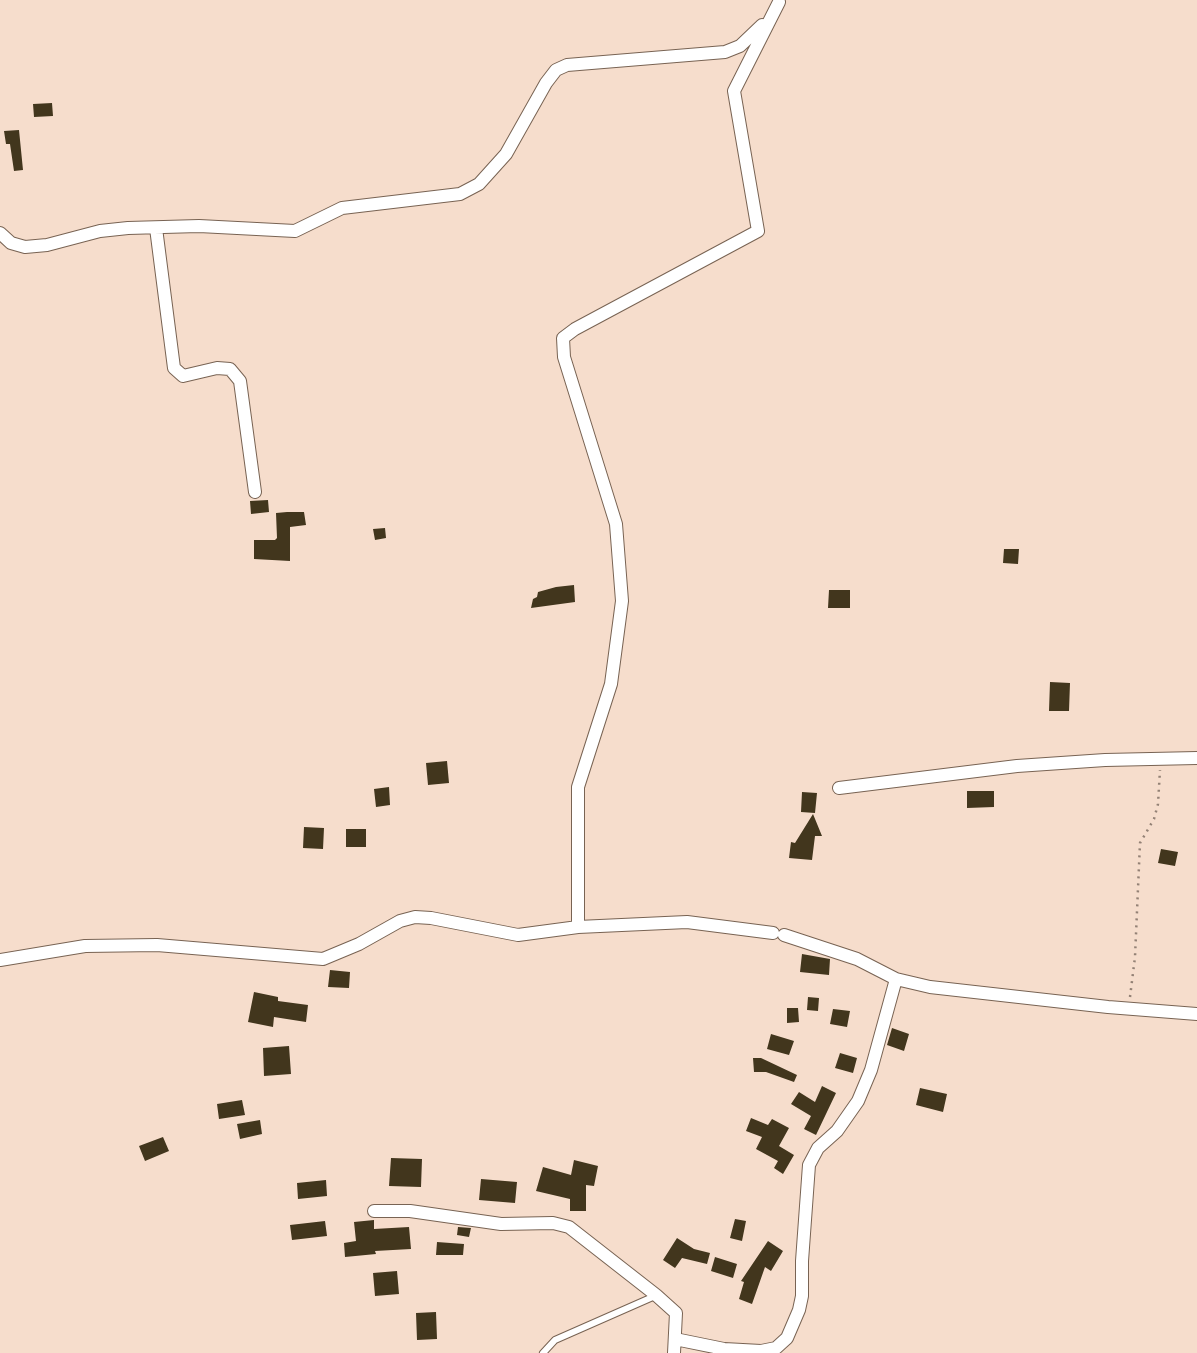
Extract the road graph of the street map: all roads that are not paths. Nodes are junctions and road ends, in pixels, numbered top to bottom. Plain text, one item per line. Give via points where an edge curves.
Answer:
1 (780, 1) edge
2 (156, 228) junction
3 (0, 233) edge
4 (255, 492) dead end
5 (1197, 758) edge
6 (839, 788) dead end
7 (578, 927) junction
8 (0, 960) edge
9 (896, 979) junction
10 (1197, 1014) edge
11 (374, 1211) dead end
12 (656, 1295) junction
13 (675, 1339) junction
14 (543, 1353) edge
15 (674, 1353) edge

1 - 2 street via 754,35 725,52 567,65 556,71 506,154 478,184 460,194 342,208 295,231
1 - 7 street via 734,92 758,231 562,338 616,524 622,601 611,684 578,787
2 - 3 street via 100,231 25,247
2 - 4 street via 174,368 183,376 230,369 240,382
5 - 6 street via 1017,766
7 - 8 street via 518,935 415,917 323,959 157,945 85,946
7 - 9 street via 687,922 779,934 857,959
9 - 10 street via 930,987
9 - 13 street via 858,1101 818,1148 810,1165 802,1296 787,1338 776,1348 761,1351
11 - 12 street via 410,1211 502,1224 561,1224
12 - 13 street via 676,1313
12 - 14 lane via 555,1340
13 - 15 street

